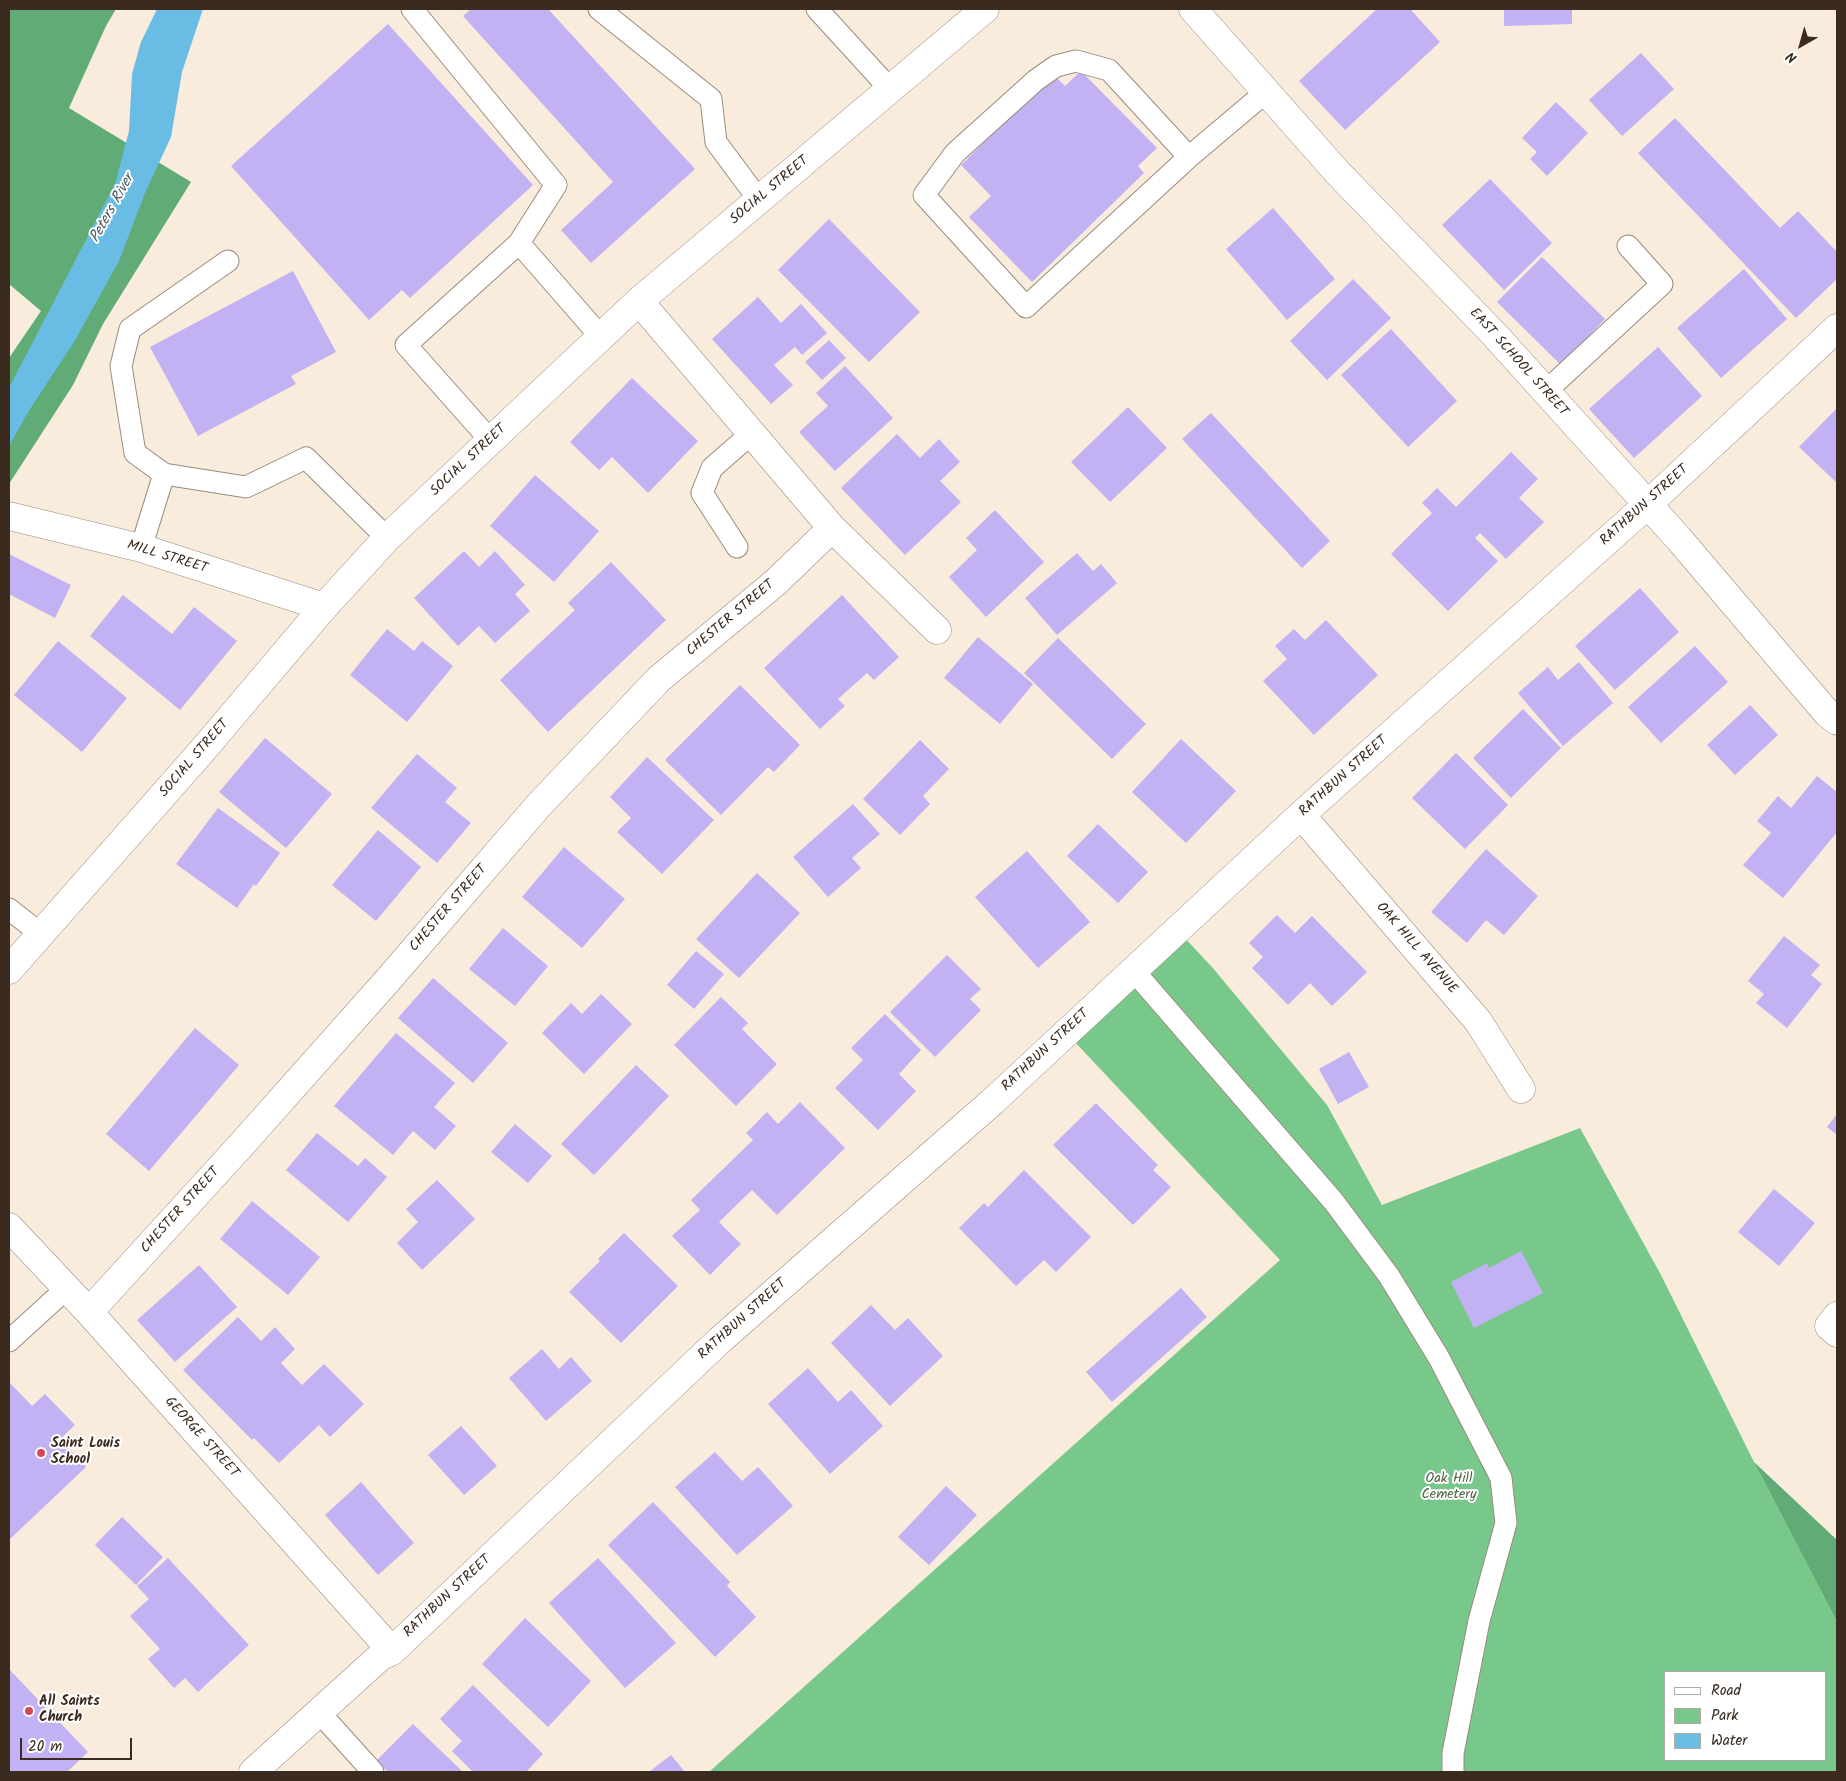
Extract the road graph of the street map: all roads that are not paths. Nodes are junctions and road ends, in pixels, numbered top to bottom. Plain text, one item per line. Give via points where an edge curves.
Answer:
1 (412, 9) edge
2 (599, 9) edge
3 (817, 9) edge
4 (985, 9) edge
5 (1193, 9) edge
6 (890, 88) junction
7 (1266, 92) junction
8 (1189, 157) junction
9 (759, 200) junction
10 (519, 243) junction
11 (1628, 246) dead end
12 (228, 261) dead end
13 (639, 301) junction
14 (1837, 328) edge
15 (601, 337) junction
16 (1546, 392) junction
17 (752, 433) junction
18 (491, 441) junction
19 (164, 474) junction
20 (1647, 505) junction
21 (9, 516) edge
22 (832, 528) junction
23 (387, 538) junction
24 (737, 547) dead end
25 (141, 548) junction
26 (324, 607) junction
27 (937, 630) dead end
28 (1837, 721) edge
29 (1301, 816) junction
30 (9, 909) edge
31 (40, 934) junction
32 (9, 970) edge
33 (1133, 970) junction
34 (1521, 1090) dead end
35 (9, 1227) edge
36 (67, 1288) junction
37 (89, 1312) junction
38 (1837, 1316) edge
39 (1837, 1333) edge
40 (9, 1341) edge
41 (392, 1651) junction
42 (319, 1712) junction
43 (257, 1771) edge
44 (373, 1772) edge
45 (1452, 1772) edge

1 - 10 lane via 556,185
2 - 9 lane via 711,99 716,142
3 - 6 lane
4 - 6 street, SOCIAL STREET
5 - 7 street, EAST SCHOOL STREET
6 - 9 street, SOCIAL STREET
7 - 8 lane
7 - 16 street, EAST SCHOOL STREET via 1338,173
8 - 8 lane via 1026,307 924,195 955,153 1036,80 1056,66 1076,61 1109,70
9 - 13 street, SOCIAL STREET
10 - 15 lane
10 - 18 lane via 406,345
11 - 16 lane via 1662,284
12 - 19 lane via 130,329 121,366 135,454
13 - 15 street, SOCIAL STREET
13 - 17 street
14 - 20 street, RATHBUN STREET
15 - 18 street, SOCIAL STREET
16 - 20 street, EAST SCHOOL STREET
17 - 22 street
17 - 24 lane via 712,468 702,493
18 - 23 street, SOCIAL STREET
19 - 23 lane via 246,487 306,458
19 - 25 lane
20 - 28 street, EAST SCHOOL STREET
20 - 29 street, RATHBUN STREET
21 - 25 street, MILL STREET
22 - 27 street
22 - 37 street, CHESTER STREET via 776,582 659,679 538,805 381,988
23 - 26 street, SOCIAL STREET
25 - 26 street, MILL STREET
26 - 31 street, SOCIAL STREET
29 - 33 street, RATHBUN STREET
29 - 34 street, OAK HILL AVENUE via 1478,1021
30 - 31 lane
31 - 32 street, SOCIAL STREET
33 - 41 street, RATHBUN STREET via 992,1102 720,1340
33 - 45 lane via 1334,1202 1389,1276 1439,1358 1501,1478 1506,1522 1479,1621
35 - 36 street, GEORGE STREET
36 - 37 street, GEORGE STREET
36 - 40 lane
37 - 41 street, GEORGE STREET
38 - 39 street via 1829,1326
41 - 42 street, RATHBUN STREET via 381,1656
42 - 43 street, RATHBUN STREET
42 - 44 lane

